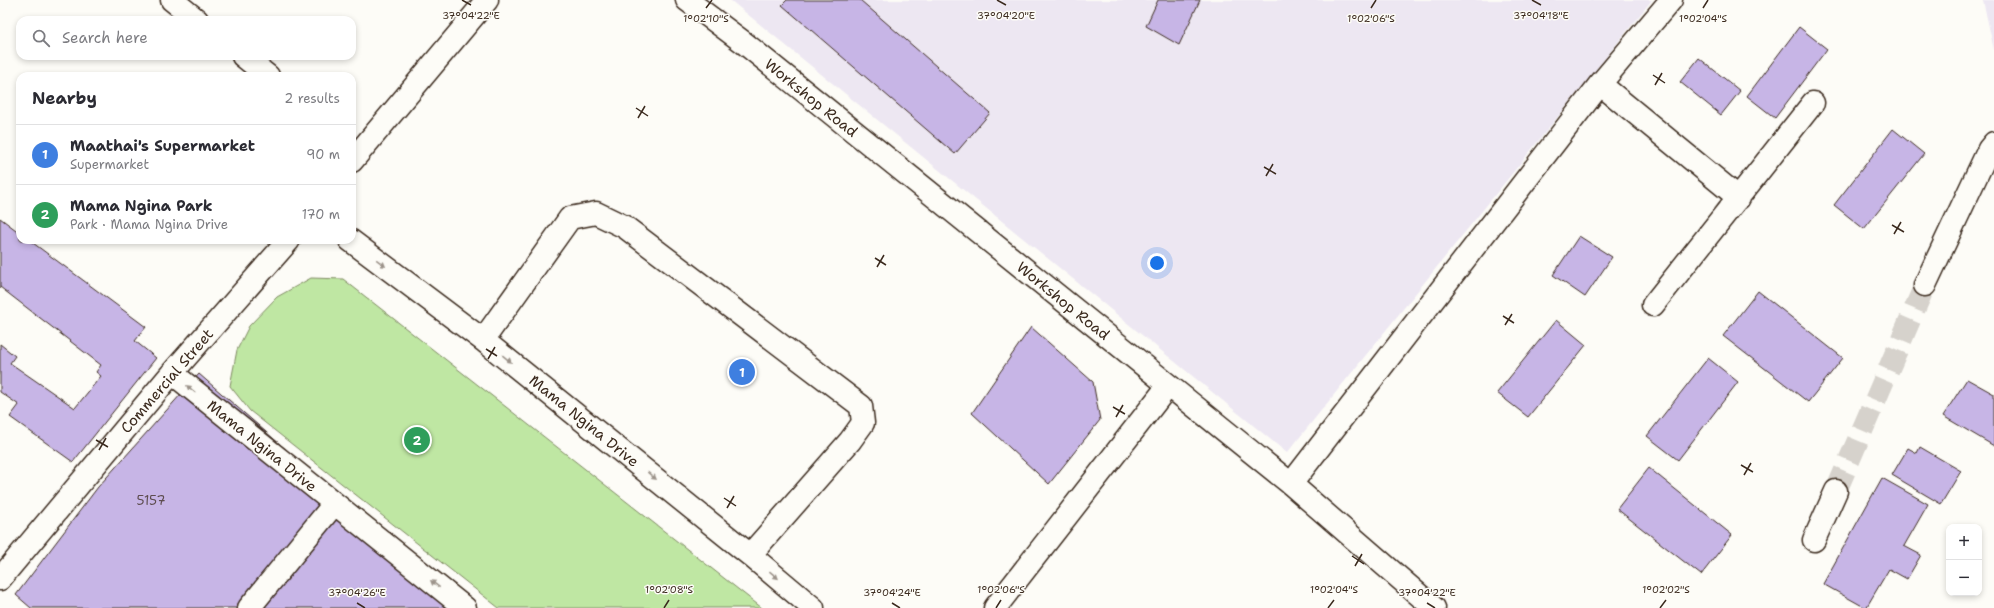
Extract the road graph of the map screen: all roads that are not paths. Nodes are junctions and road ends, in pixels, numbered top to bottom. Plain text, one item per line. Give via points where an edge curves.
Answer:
1 (172, 0) edge
2 (487, 0) edge
3 (687, 0) edge
4 (1671, 0) edge
5 (193, 16) edge
6 (247, 60) edge
7 (263, 72) edge
8 (1600, 84) junction
9 (1812, 103) dead end
10 (1994, 143) edge
11 (356, 151) edge
12 (1739, 198) junction
13 (285, 244) edge
14 (355, 244) edge
15 (1925, 285) tunnel mouth
16 (1653, 305) dead end
17 (484, 340) junction
18 (172, 373) junction
19 (1168, 386) junction
20 (1291, 484) junction
21 (1836, 491) tunnel mouth
22 (334, 504) junction
23 (1814, 540) dead end
24 (750, 555) junction
25 (0, 579) edge
26 (249, 608) edge
27 (465, 608) edge
28 (813, 608) edge
29 (995, 608) edge
30 (1434, 608) edge

1 - 5 street
2 - 11 street
3 - 19 street, Workshop Road via 743,42
4 - 8 street
6 - 7 street
8 - 12 street
8 - 20 street
9 - 12 street
10 - 15 street
12 - 16 street
13 - 18 street, Commercial Street
14 -> 17 street, Mama Ngina Drive
17 -> 24 street, Mama Ngina Drive
17 - 24 street via 570,218 596,213 625,227 861,406 863,422 850,441
22 -> 18 street, Mama Ngina Drive
18 - 25 street, Commercial Street
19 - 20 street, Workshop Road
19 - 29 street
20 - 30 street, Workshop Road
21 - 23 street
22 - 26 street
27 -> 22 street, Mama Ngina Drive
24 -> 28 street, Mama Ngina Drive

